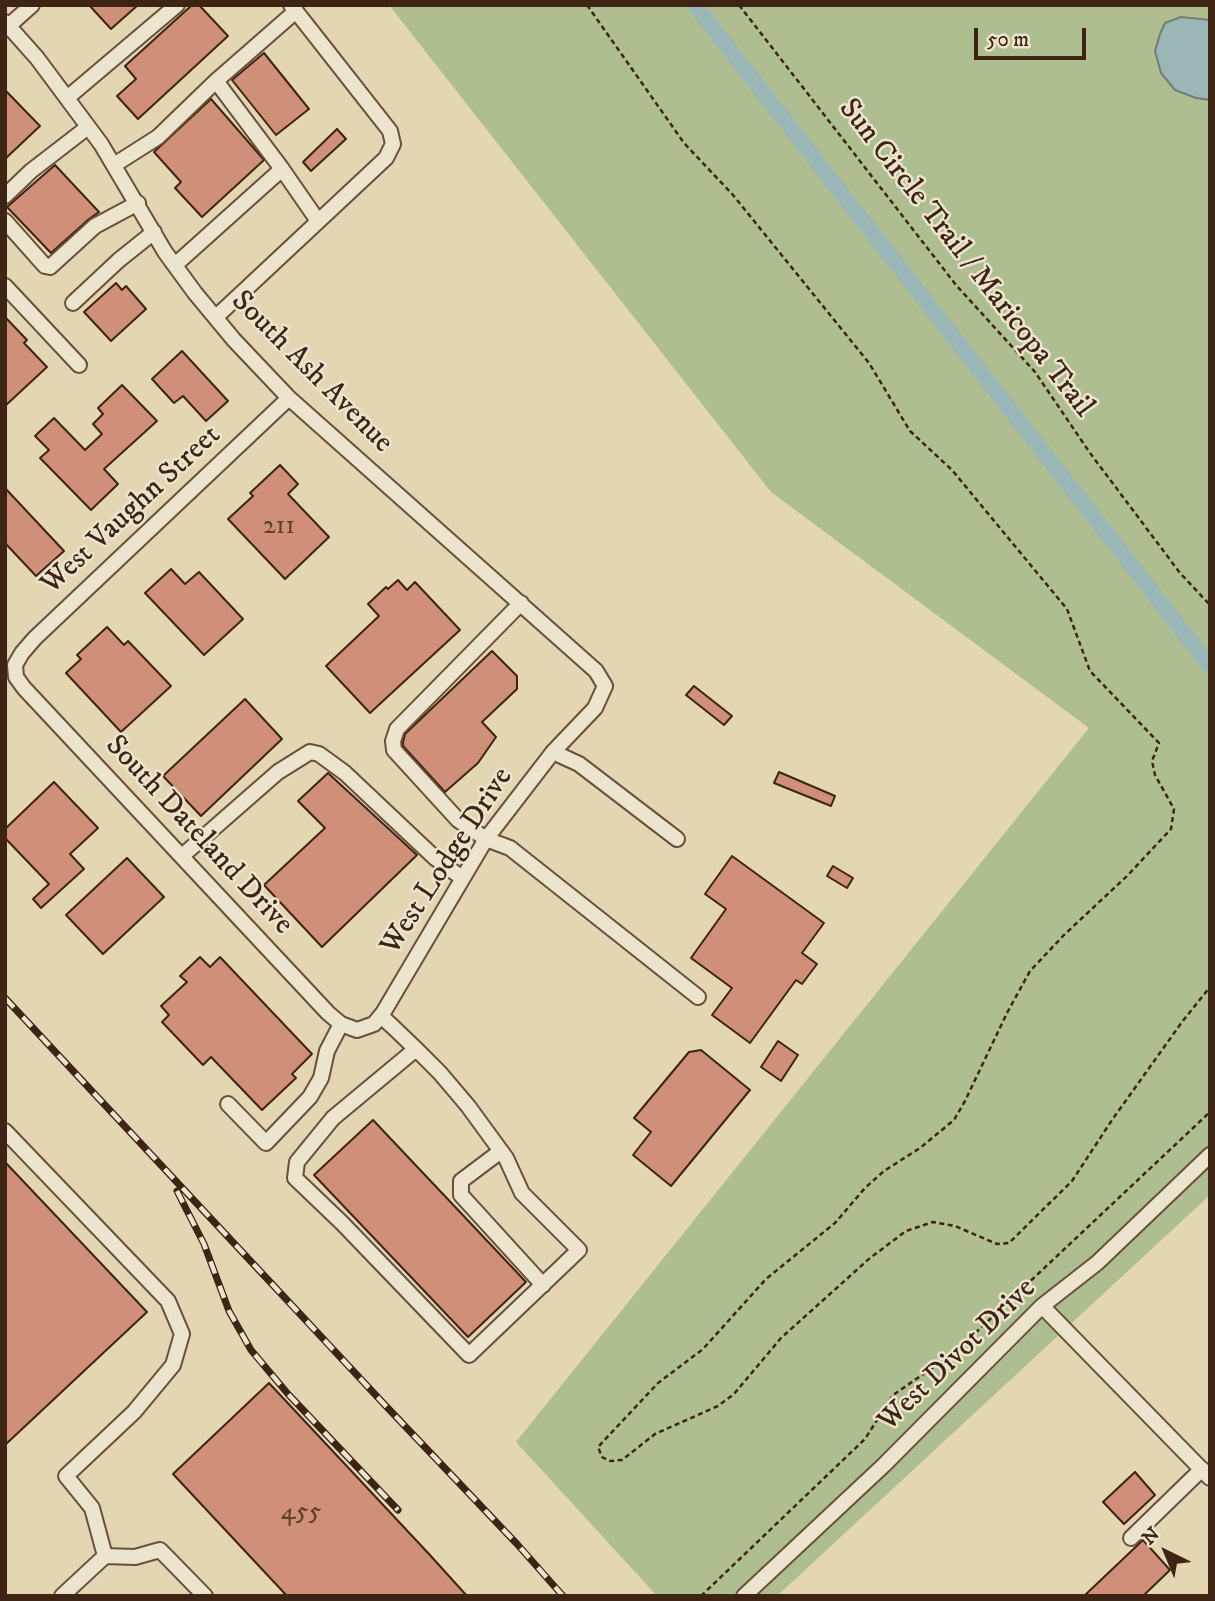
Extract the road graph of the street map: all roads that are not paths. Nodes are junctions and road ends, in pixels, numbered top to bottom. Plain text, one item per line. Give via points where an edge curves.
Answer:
1 (32, 5) edge
2 (177, 5) edge
3 (294, 8) edge
4 (6, 25) edge
5 (216, 81) junction
6 (67, 99) junction
7 (88, 127) junction
8 (114, 165) junction
9 (282, 169) junction
10 (5, 196) edge
11 (138, 203) junction
12 (5, 221) edge
13 (318, 221) junction
14 (154, 232) junction
15 (175, 265) junction
16 (5, 286) edge
17 (74, 303) dead end
18 (216, 317) junction
19 (79, 365) dead end
20 (289, 398) junction
21 (521, 603) junction
22 (15, 665) joint
23 (605, 686) joint
24 (553, 752) junction
25 (486, 839) junction
26 (677, 839) dead end
27 (182, 856) junction
28 (463, 878) junction
29 (698, 997) dead end
30 (381, 1016) junction
31 (341, 1024) junction
32 (357, 1030) joint
33 (416, 1049) junction
34 (228, 1104) dead end
35 (5, 1131) edge
36 (501, 1151) junction
37 (1210, 1155) edge
38 (543, 1285) junction
39 (1042, 1306) junction
40 (1206, 1474) edge
41 (1131, 1538) dead end
42 (105, 1556) junction
43 (62, 1596) edge
44 (205, 1596) edge
45 (744, 1596) edge

1 - 4 street
2 - 6 street
3 - 5 street
3 - 13 street via 390,131 393,144 386,158
4 - 6 street, South Ash Avenue
5 - 8 street via 158,137
5 - 9 street
6 - 7 street, South Ash Avenue
7 - 8 street, South Ash Avenue
7 - 10 street
8 - 11 street, South Ash Avenue
9 - 13 street
9 - 15 street
11 - 12 street via 95,226 50,267
11 - 14 street, South Ash Avenue
13 - 18 street
14 - 15 street, South Ash Avenue
14 - 17 street
15 - 18 street, South Ash Avenue
16 - 19 street
18 - 20 street, South Ash Avenue
20 - 21 street, South Ash Avenue
20 - 22 street, West Vaughn Street via 43,631
21 - 23 street, South Ash Avenue via 596,671
21 - 25 street via 397,729 393,741 394,750 458,820
22 - 27 street, South Dateland Drive via 24,688
23 - 24 street, West Lodge Drive via 595,708
24 - 25 street, West Lodge Drive
24 - 26 street via 579,764
25 - 28 street, West Lodge Drive
25 - 29 street via 510,848
27 - 28 street via 278,772 310,752 345,773 435,858
27 - 31 street, South Dateland Drive
28 - 30 street, West Lodge Drive
30 - 32 street, West Lodge Drive
30 - 33 street
31 - 32 street, South Dateland Drive
31 - 34 street via 310,1097 266,1143
33 - 36 street
33 - 38 street via 333,1118 297,1162 295,1178 469,1355
35 - 42 street via 168,1301 182,1334 173,1365 134,1412 66,1476 92,1508
36 - 38 street via 522,1193 579,1251
36 - 38 street via 461,1181 461,1195
37 - 39 street, West Divot Drive via 1097,1263
39 - 40 street
39 - 45 street, West Divot Drive via 884,1465
40 - 41 street
42 - 43 street
42 - 44 street via 135,1557 160,1550

